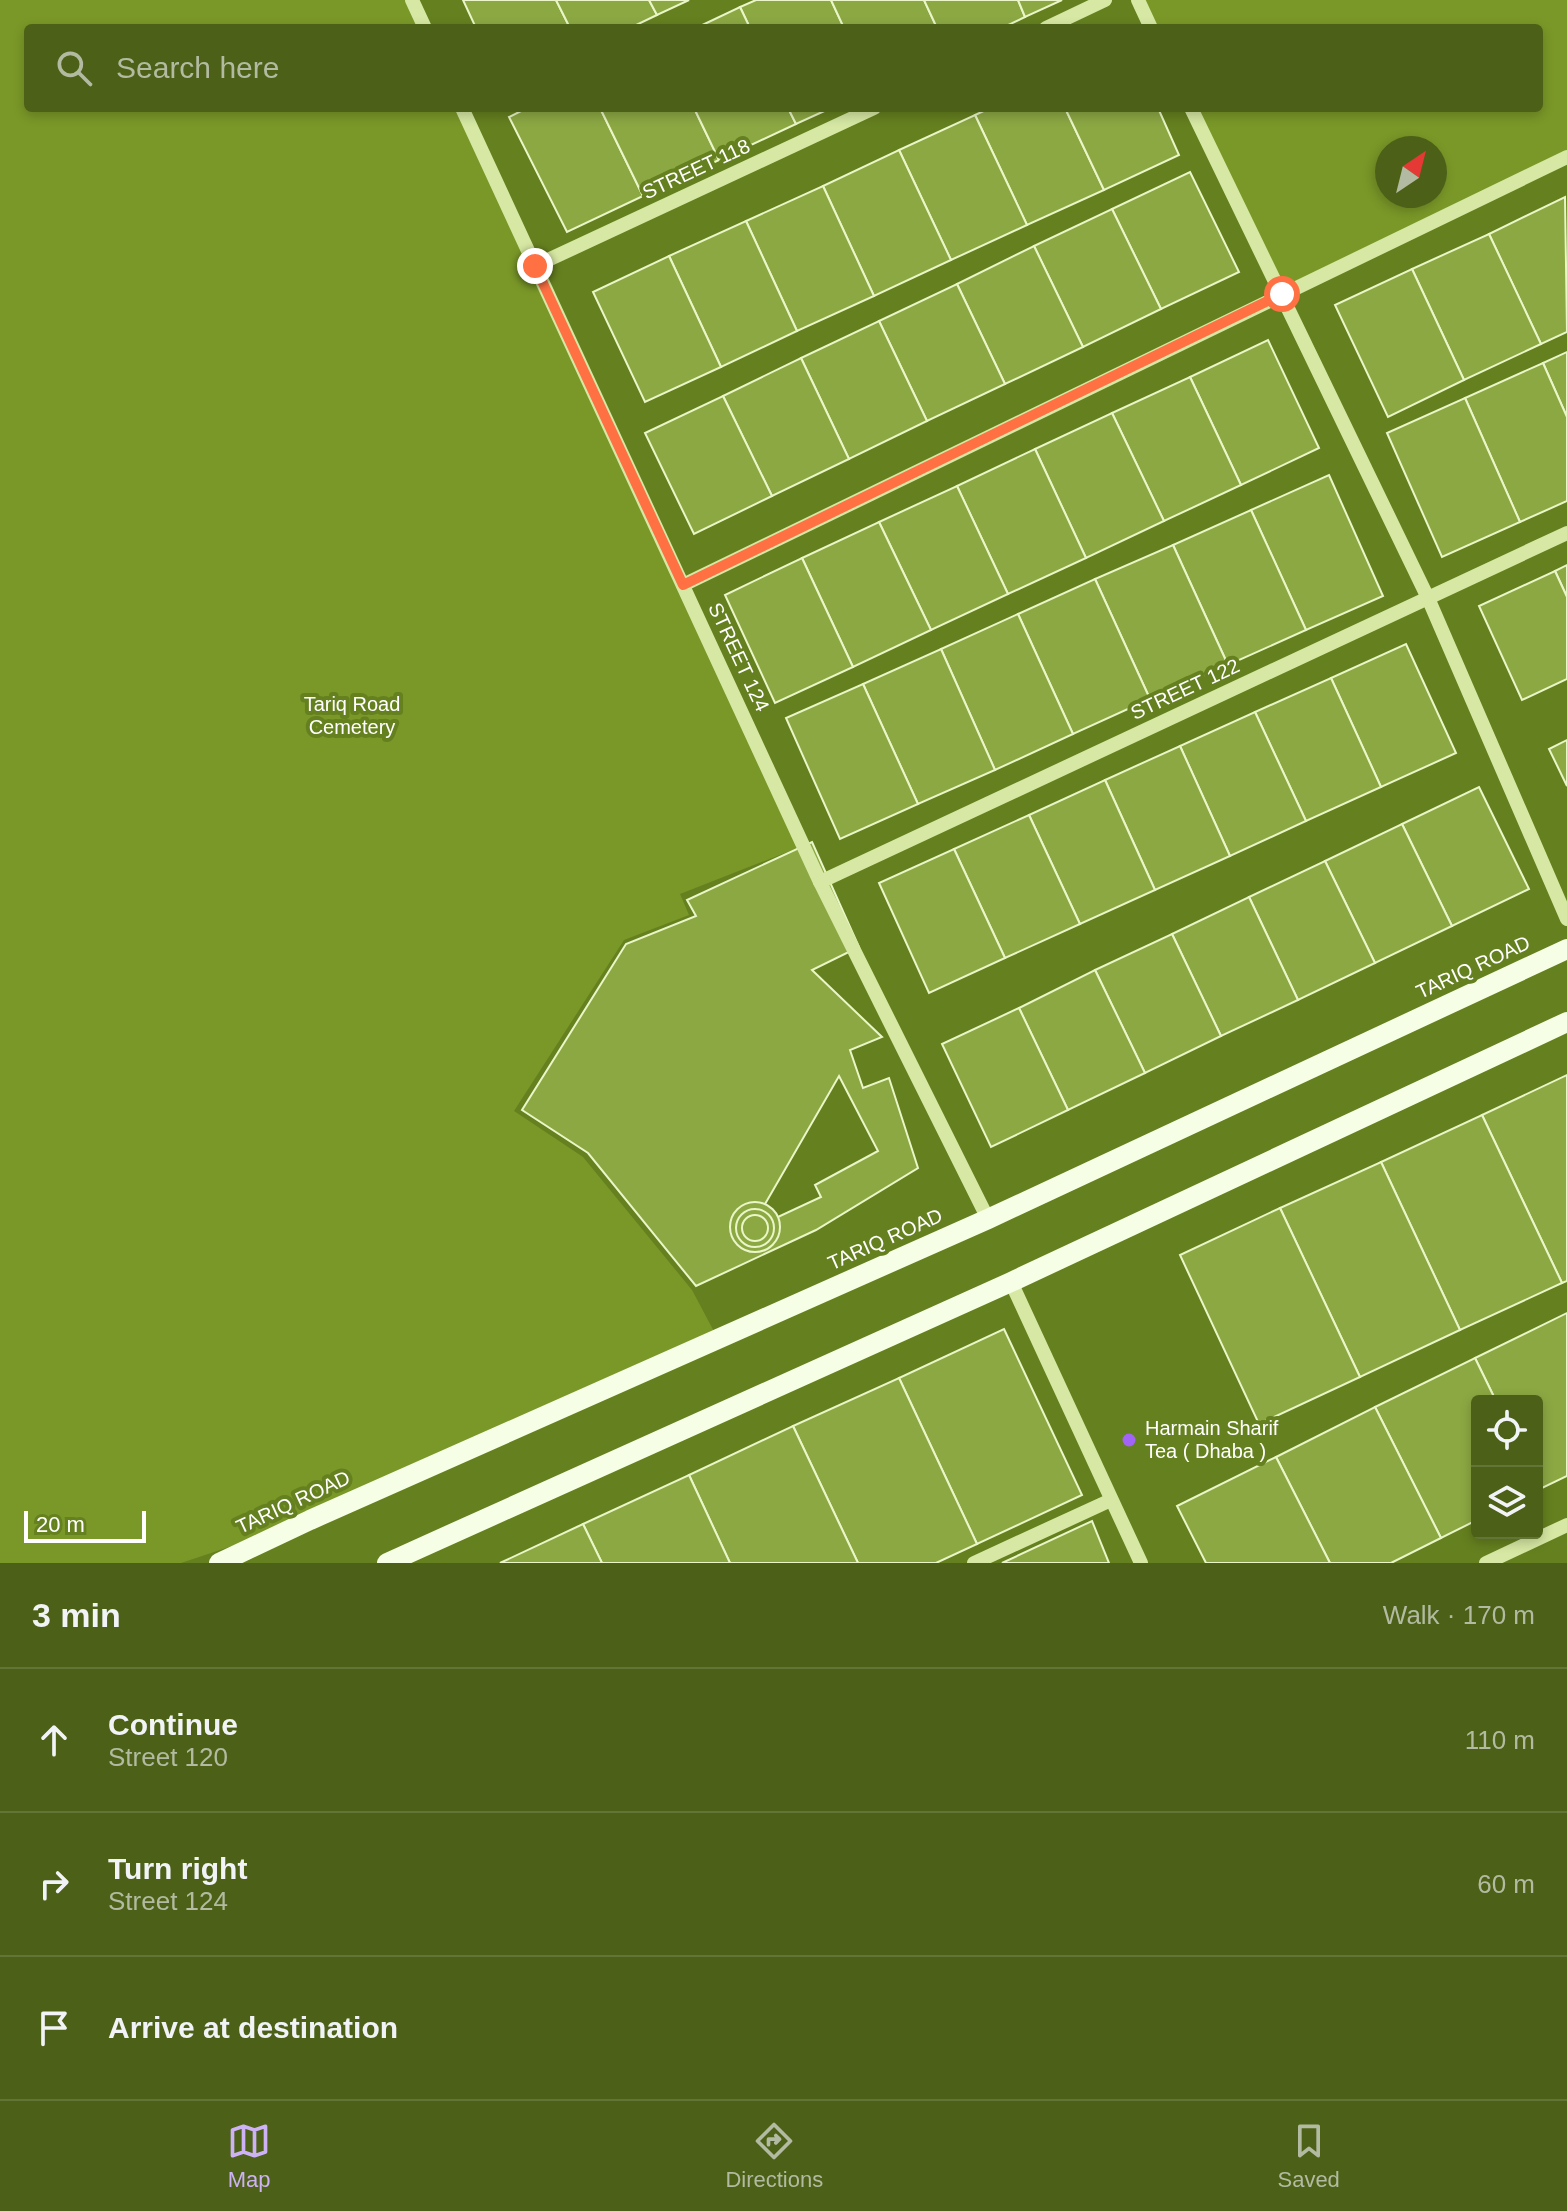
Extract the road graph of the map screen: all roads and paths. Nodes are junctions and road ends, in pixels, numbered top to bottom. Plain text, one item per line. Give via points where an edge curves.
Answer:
1 (412, 0) edge
2 (1105, 0) edge
3 (1138, 0) edge
4 (423, 24) edge
5 (1054, 24) edge
6 (1149, 24) edge
7 (464, 112) edge
8 (865, 112) edge
9 (1193, 112) edge
10 (1567, 157) edge
11 (535, 266) junction
12 (1282, 294) junction
13 (1567, 533) edge
14 (683, 585) junction
15 (1428, 598) junction
16 (820, 882) junction
17 (1567, 919) edge
18 (1567, 949) edge
19 (1567, 1022) edge
20 (988, 1219) junction
21 (1011, 1282) junction
22 (1111, 1500) junction
23 (1567, 1525) edge
24 (219, 1563) edge
25 (387, 1563) edge
26 (974, 1563) edge
27 (1141, 1563) edge
28 (1486, 1563) edge

1 - 4 street
2 - 5 street
3 - 6 street
7 - 11 street, STREET 124
8 - 11 street, STREET 118
9 - 12 street
10 - 12 street
11 - 14 street, STREET 124
12 - 14 street
12 - 15 street
13 - 15 street, STREET 122
14 - 16 street, STREET 124
15 - 16 street, STREET 122
15 - 17 street
16 - 20 street, STREET 124
18 - 20 main road, TARIQ ROAD
19 - 21 main road
20 - 24 main road, TARIQ ROAD
21 - 22 street
21 - 25 main road
22 - 26 street
22 - 27 street
23 - 28 street

